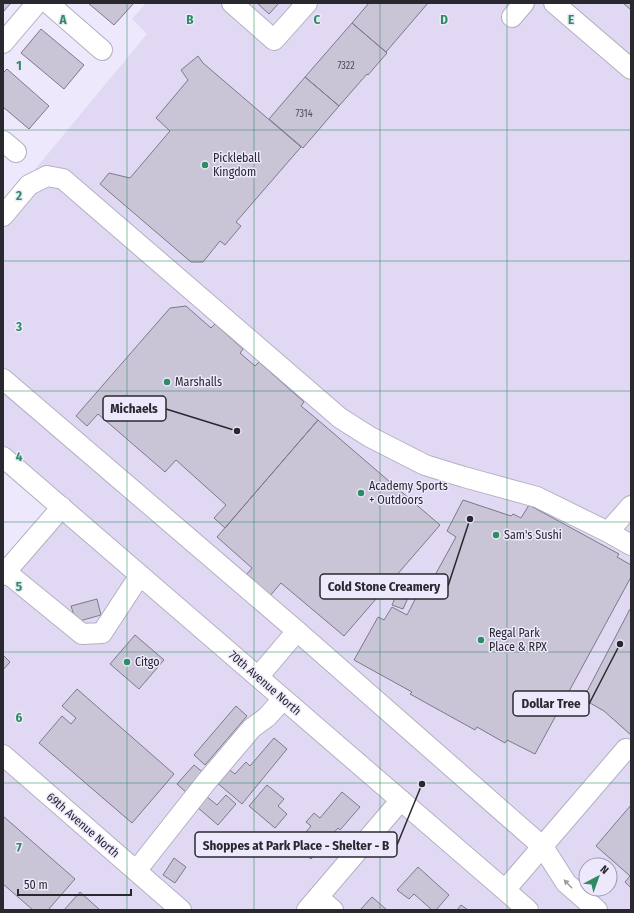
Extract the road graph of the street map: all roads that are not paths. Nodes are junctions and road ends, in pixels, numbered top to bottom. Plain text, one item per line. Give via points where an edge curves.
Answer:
1 (37, 3) edge
2 (48, 3) edge
3 (232, 3) edge
4 (307, 3) edge
5 (554, 3) edge
6 (3, 43) edge
7 (102, 50) dead end
8 (631, 69) edge
9 (3, 216) edge
10 (3, 379) edge
11 (3, 457) edge
12 (631, 506) edge
13 (62, 507) junction
14 (608, 532) junction
15 (629, 542) edge
16 (5, 574) edge
17 (140, 575) junction
18 (297, 631) junction
19 (258, 677) junction
20 (283, 699) junction
21 (626, 749) dead end
22 (3, 755) edge
23 (401, 800) junction
24 (543, 846) junction
25 (136, 871) junction
26 (505, 890) junction
27 (319, 906) edge
28 (181, 910) edge
29 (528, 910) edge
30 (597, 910) edge

1 - 6 street
2 - 7 street
3 - 4 street via 274,40
5 - 8 street
9 - 14 street via 29,185 47,176 63,179 346,422 425,465 537,497
10 - 18 street
11 - 13 street, 70th Avenue North
12 - 14 street
13 - 16 street
13 - 17 street, 70th Avenue North
14 - 15 street
16 - 17 street via 82,634 102,633
17 - 19 street, 70th Avenue North
18 - 19 street
18 - 24 street
19 - 20 street, 70th Avenue North
20 - 23 street, 70th Avenue North
20 - 25 street via 267,718 252,728
21 - 24 street
22 - 25 street, 69th Avenue North
23 - 26 street, 70th Avenue North
23 - 27 street
24 - 26 street
30 -> 24 street via 566,883
25 - 28 street, 69th Avenue North
26 - 29 street, 70th Avenue North

